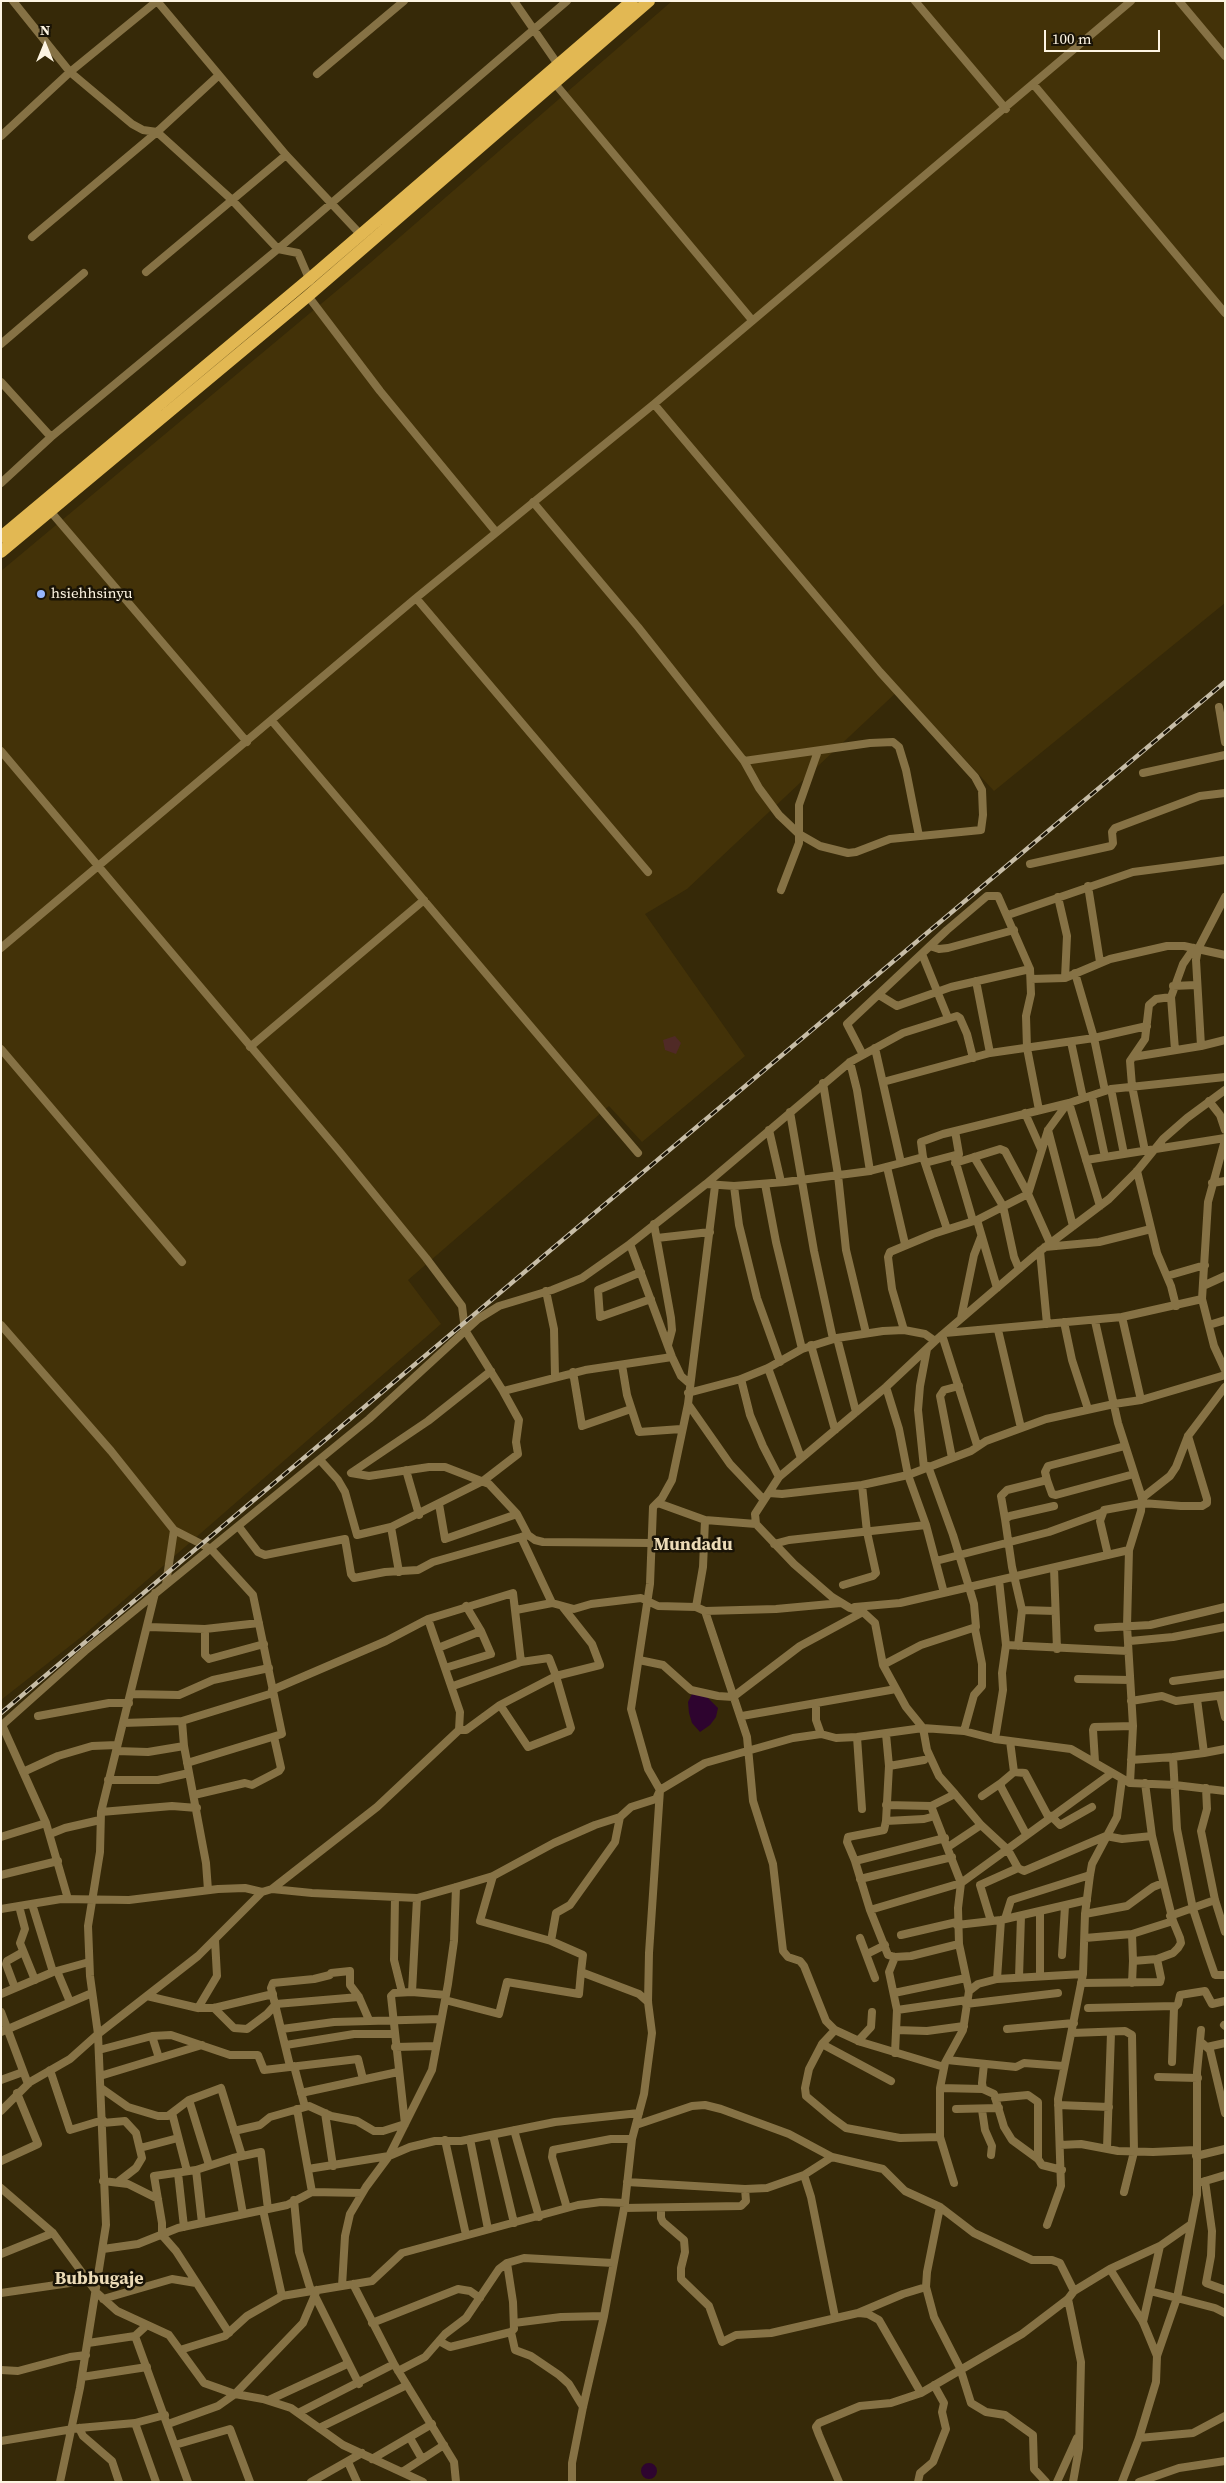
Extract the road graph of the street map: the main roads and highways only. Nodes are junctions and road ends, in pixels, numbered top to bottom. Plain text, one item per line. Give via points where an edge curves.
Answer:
1 (632, 1) edge
2 (649, 1) edge
3 (551, 80) junction
4 (311, 288) junction
5 (1, 537) edge
6 (1, 552) edge

1 - 3 main road via 559,66
2 - 3 main road
3 - 4 main road
3 - 4 main road via 361,235
4 - 5 main road
4 - 6 main road

